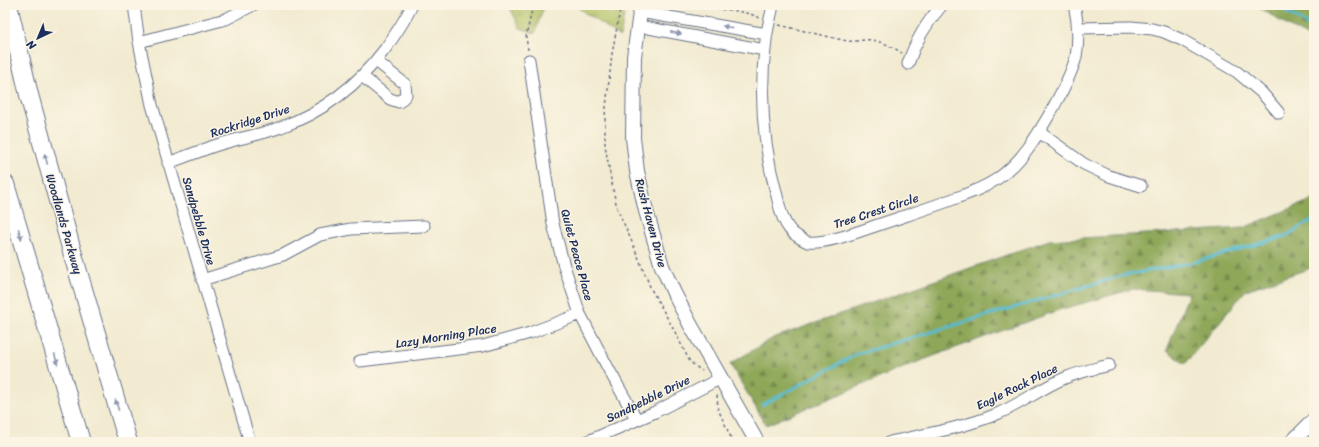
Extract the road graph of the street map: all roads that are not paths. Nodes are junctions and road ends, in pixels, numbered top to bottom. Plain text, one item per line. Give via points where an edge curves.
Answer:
1 (8, 5) edge
2 (134, 5) edge
3 (253, 5) edge
4 (412, 5) edge
5 (773, 5) edge
6 (942, 5) edge
7 (1074, 5) edge
8 (640, 14) edge
9 (1078, 28) junction
10 (767, 34) junction
11 (140, 42) junction
12 (765, 50) junction
13 (529, 60) road end
14 (376, 61) junction
15 (909, 61) road end
16 (362, 76) junction
17 (1279, 113) dead end
18 (1039, 132) junction
19 (168, 163) junction
20 (5, 184) edge
21 (1141, 186) dead end
22 (424, 226) dead end
23 (202, 280) junction
24 (580, 314) junction
25 (360, 361) dead end
26 (1109, 366) dead end
27 (721, 378) junction
28 (637, 420) junction
29 (1314, 420) edge
30 (81, 442) edge
31 (128, 442) edge
32 (251, 442) edge
33 (586, 442) edge
34 (757, 442) edge
35 (890, 442) edge
36 (1292, 442) edge

31 -> 1 main road, Woodlands Parkway via 28,95
2 - 11 street, Sandpebble Drive
3 - 11 street via 226,19
4 - 14 street, Rockridge Drive
5 - 10 street, Tree Crest Circle
6 - 15 street via 922,32
7 - 9 street, Tree Crest Circle
10 -> 8 street
8 -> 12 street
8 - 27 street, Rush Haven Drive via 634,57 633,138 637,171 662,266 690,324
9 - 17 street via 1131,27 1164,32 1237,72 1262,93
9 - 18 street, Tree Crest Circle via 1073,67
10 - 12 street, Tree Crest Circle
11 - 19 street, Sandpebble Drive via 152,105
12 - 18 street, Tree Crest Circle via 762,87 768,160 785,222 796,236 808,242 826,241 852,234 986,186 1018,162
13 - 24 street, Quiet Peace Place via 553,224
14 - 16 street, Rockridge Drive
14 - 16 street via 405,84 406,95 399,102 390,99
16 - 19 street, Rockridge Drive via 335,99 307,116 281,127
18 - 21 street via 1084,164 1109,176
19 - 23 street, Sandpebble Drive
20 -> 30 main road
22 - 23 street via 351,229 320,235 283,255
23 - 32 street, Sandpebble Drive
24 - 25 street, Lazy Morning Place via 530,333 483,346
24 - 28 street, Quiet Peace Place
26 - 35 street, Eagle Rock Place via 1064,378 1009,409 981,420
27 - 28 street, Sandpebble Drive
27 - 34 street, Rush Haven Drive
28 - 33 street, Sandpebble Drive
29 - 36 street

